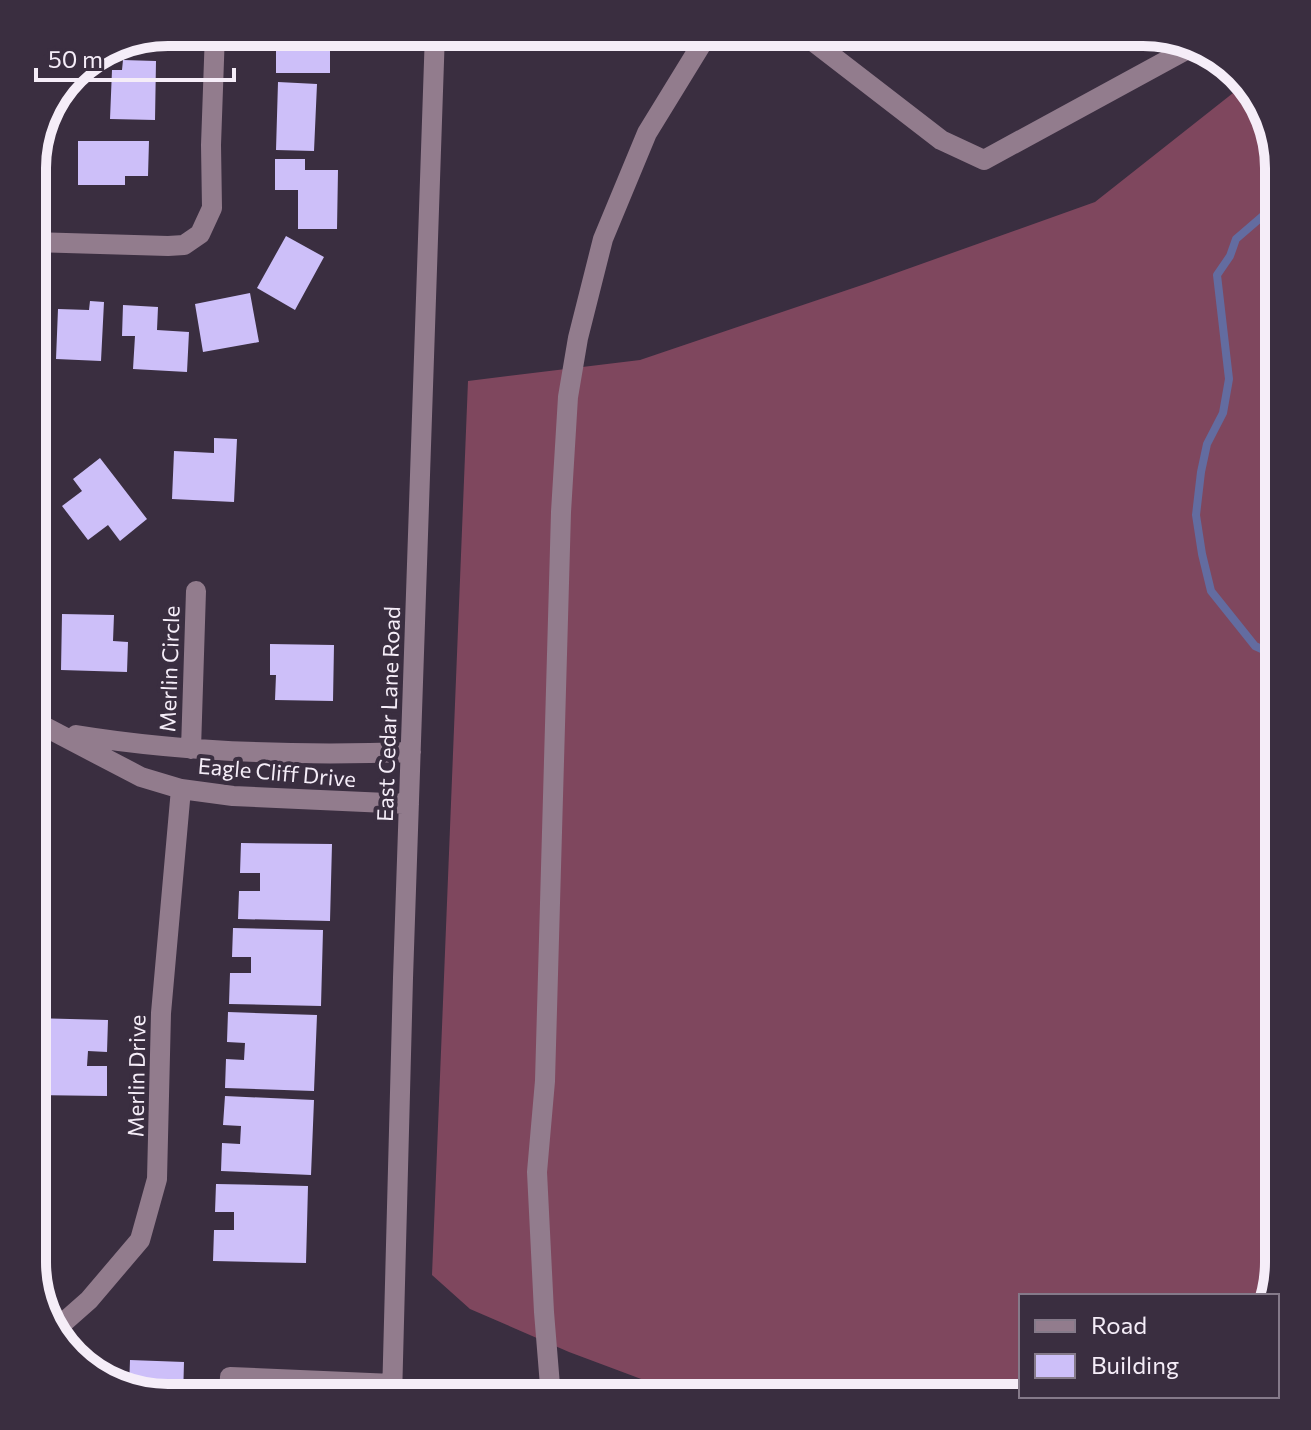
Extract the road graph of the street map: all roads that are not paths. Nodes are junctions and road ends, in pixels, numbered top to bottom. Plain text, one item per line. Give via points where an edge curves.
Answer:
1 (215, 46) edge
2 (435, 46) edge
3 (700, 46) edge
4 (819, 46) edge
5 (1181, 53) edge
6 (46, 242) edge
7 (196, 591) dead end
8 (46, 727) edge
9 (59, 733) junction
10 (191, 749) junction
11 (411, 752) junction
12 (181, 789) junction
13 (409, 804) junction
14 (62, 1324) edge
15 (230, 1384) edge
16 (312, 1384) edge
17 (393, 1384) edge
18 (550, 1384) edge

1 - 6 street via 212,208 200,234 184,245 168,246
2 - 11 street, East Cedar Lane Road
3 - 18 street via 647,133 603,239 568,397 545,1081 537,1172
4 - 5 street via 941,140 984,160
7 - 10 street, Merlin Circle
8 - 9 street, Eagle Cliff Drive
9 - 10 street, Eagle Cliff Drive
9 - 12 street, Eagle Cliff Drive via 141,777
10 - 11 street, Eagle Cliff Drive
11 - 13 street, East Cedar Lane Road
12 - 13 street, Eagle Cliff Drive
12 - 14 street, Merlin Drive via 161,1013 157,1179 140,1240
13 - 17 street, East Cedar Lane Road
15 - 16 street via 230,1377

